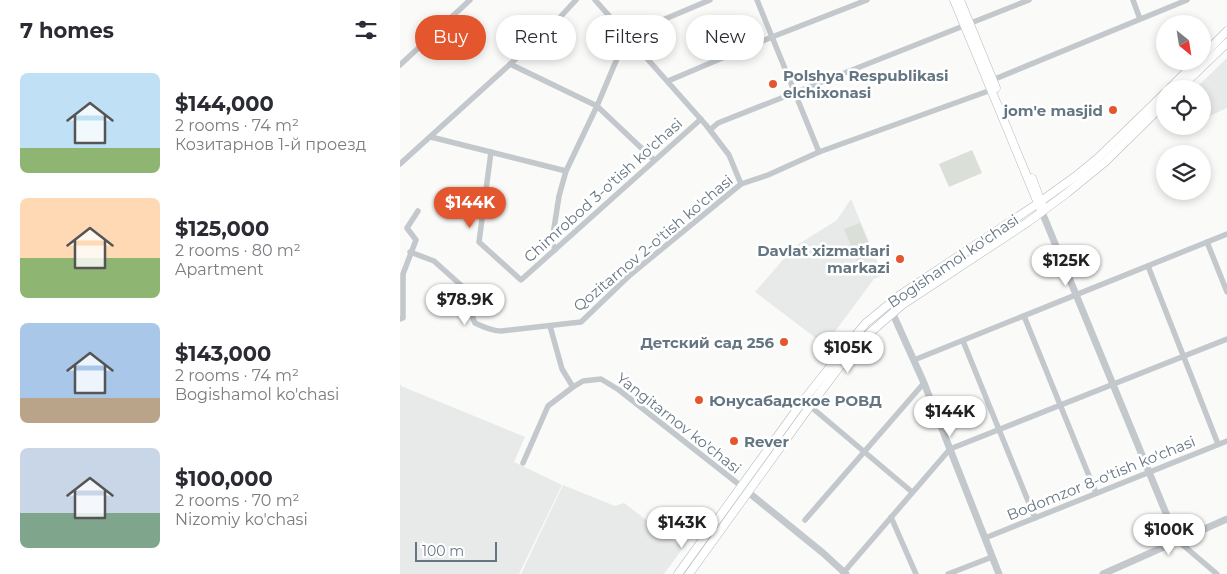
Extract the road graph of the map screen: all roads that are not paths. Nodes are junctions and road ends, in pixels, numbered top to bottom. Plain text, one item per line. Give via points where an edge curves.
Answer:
1 (470, 0) edge
2 (576, 0) edge
3 (595, 0) edge
4 (710, 0) edge
5 (757, 0) edge
6 (867, 0) edge
7 (954, 0) edge
8 (960, 0) edge
9 (1027, 0) edge
10 (1133, 0) edge
11 (1187, 0) edge
12 (610, 15) edge
13 (674, 15) edge
14 (1140, 18) junction
15 (967, 25) junction
16 (1227, 31) edge
17 (772, 37) junction
18 (1227, 42) edge
19 (1211, 47) edge
20 (617, 60) edge
21 (650, 60) edge
22 (510, 64) junction
23 (400, 65) edge
24 (1185, 80) edge
25 (668, 81) junction
26 (992, 85) junction
27 (795, 93) junction
28 (1156, 102) edge
29 (597, 106) junction
30 (1156, 112) edge
31 (701, 119) junction
32 (710, 130) junction
33 (431, 137) junction
34 (491, 152) junction
35 (819, 152) junction
36 (654, 160) junction
37 (400, 164) edge
38 (566, 171) junction
39 (741, 184) junction
40 (1039, 202) junction
41 (418, 211) dead end
42 (1042, 212) junction
43 (1227, 234) edge
44 (1207, 242) junction
45 (555, 250) junction
46 (410, 252) junction
47 (1148, 266) junction
48 (401, 273) edge
49 (1227, 292) edge
50 (1076, 294) junction
51 (892, 312) junction
52 (1024, 316) junction
53 (401, 319) edge
54 (550, 326) junction
55 (1227, 339) edge
56 (963, 341) junction
57 (1184, 357) junction
58 (914, 360) junction
59 (924, 383) junction
60 (1113, 385) junction
61 (572, 387) junction
62 (810, 406) junction
63 (1060, 406) junction
64 (998, 429) junction
65 (1227, 441) edge
66 (1218, 444) junction
67 (950, 449) junction
68 (864, 452) junction
69 (523, 463) dead end
70 (1149, 472) junction
71 (741, 486) junction
72 (748, 492) junction
73 (912, 492) junction
74 (1096, 493) junction
75 (891, 517) junction
76 (1035, 518) junction
77 (805, 520) dead end
78 (1227, 520) edge
79 (985, 538) junction
80 (1177, 540) junction
81 (992, 557) junction
82 (684, 565) junction
83 (690, 572) edge
84 (1112, 572) edge
85 (845, 573) edge
86 (678, 574) edge
87 (916, 574) edge
88 (948, 574) edge
89 (999, 574) edge
90 (1103, 574) edge
91 (1217, 574) edge

1 - 23 street
2 - 22 street
3 - 12 street
4 - 13 street
5 - 17 street
6 - 17 street
7 - 15 main road
8 - 15 main road
9 - 15 street
10 - 14 street
11 - 14 street, Qozitarnov 2-o'tish ko'chasi
14 - 26 street, Qozitarnov 2-o'tish ko'chasi
15 - 26 main road
15 - 27 street
16 - 19 main road
17 - 25 street
17 - 27 street
18 - 24 main road
20 - 29 street
21 - 25 street
22 - 29 street
22 - 33 street
25 - 31 street
26 - 35 street, Qozitarnov 2-o'tish ko'chasi
26 - 40 main road
27 - 32 street via 718,123
27 - 35 street
28 - 40 main road, Bogishamol ko'chasi via 1099,157
29 - 36 street
29 - 38 street
30 - 42 main road, Bogishamol ko'chasi via 1093,172
31 - 32 street
31 - 36 street, Chimrobod 3-o'tish ko'chasi
32 - 39 street via 729,155
33 - 34 street
33 - 37 street
34 - 38 street
34 - 45 street, Chimrobod 3-o'tish ko'chasi via 479,242 521,280
35 - 39 street, Qozitarnov 2-o'tish ko'chasi via 768,176
36 - 45 street, Chimrobod 3-o'tish ko'chasi
38 - 45 street via 552,241
39 - 54 street, Qozitarnov 2-o'tish ko'chasi via 630,275 581,322
40 - 42 main road
40 - 71 main road, Bogishamol ko'chasi via 900,295 866,323 803,401
41 - 46 street via 407,228 416,240
42 - 50 street
42 - 51 main road, Bogishamol ko'chasi
43 - 44 street
44 - 47 street
44 - 49 street
46 - 48 street
46 - 54 street via 434,261 462,287 475,322 494,331
47 - 50 street
47 - 57 street
48 - 53 street
50 - 52 street
50 - 60 street
51 - 58 street
51 - 62 main road, Bogishamol ko'chasi via 855,347
52 - 56 street
52 - 63 street
54 - 61 street via 562,368
55 - 57 street
56 - 58 street
56 - 64 street
57 - 60 street
57 - 66 street
58 - 59 street
59 - 67 street
59 - 68 street
60 - 63 street
60 - 70 street
61 - 69 street, Yangitarnov ko'chasi via 548,406
61 - 71 street, Yangitarnov ko'chasi via 601,379
62 - 68 street
62 - 72 main road, Bogishamol ko'chasi
63 - 64 street
63 - 74 street
64 - 67 street
64 - 76 street
65 - 66 street, Bodomzor 8-o'tish ko'chasi
66 - 70 street, Bodomzor 8-o'tish ko'chasi
67 - 73 street
67 - 79 street
68 - 73 street
68 - 77 street
70 - 74 street, Bodomzor 8-o'tish ko'chasi
70 - 80 street
71 - 72 main road
71 - 82 main road, Bogishamol ko'chasi
72 - 83 main road, Bogishamol ko'chasi
72 - 85 street
73 - 75 street
74 - 76 street, Bodomzor 8-o'tish ko'chasi
75 - 85 street
75 - 87 street
76 - 79 street, Bodomzor 8-o'tish ko'chasi
78 - 80 street
79 - 81 street
80 - 84 street
80 - 91 street
81 - 88 street
81 - 89 street
82 - 83 main road
82 - 86 main road, Bogishamol ko'chasi
84 - 90 street

